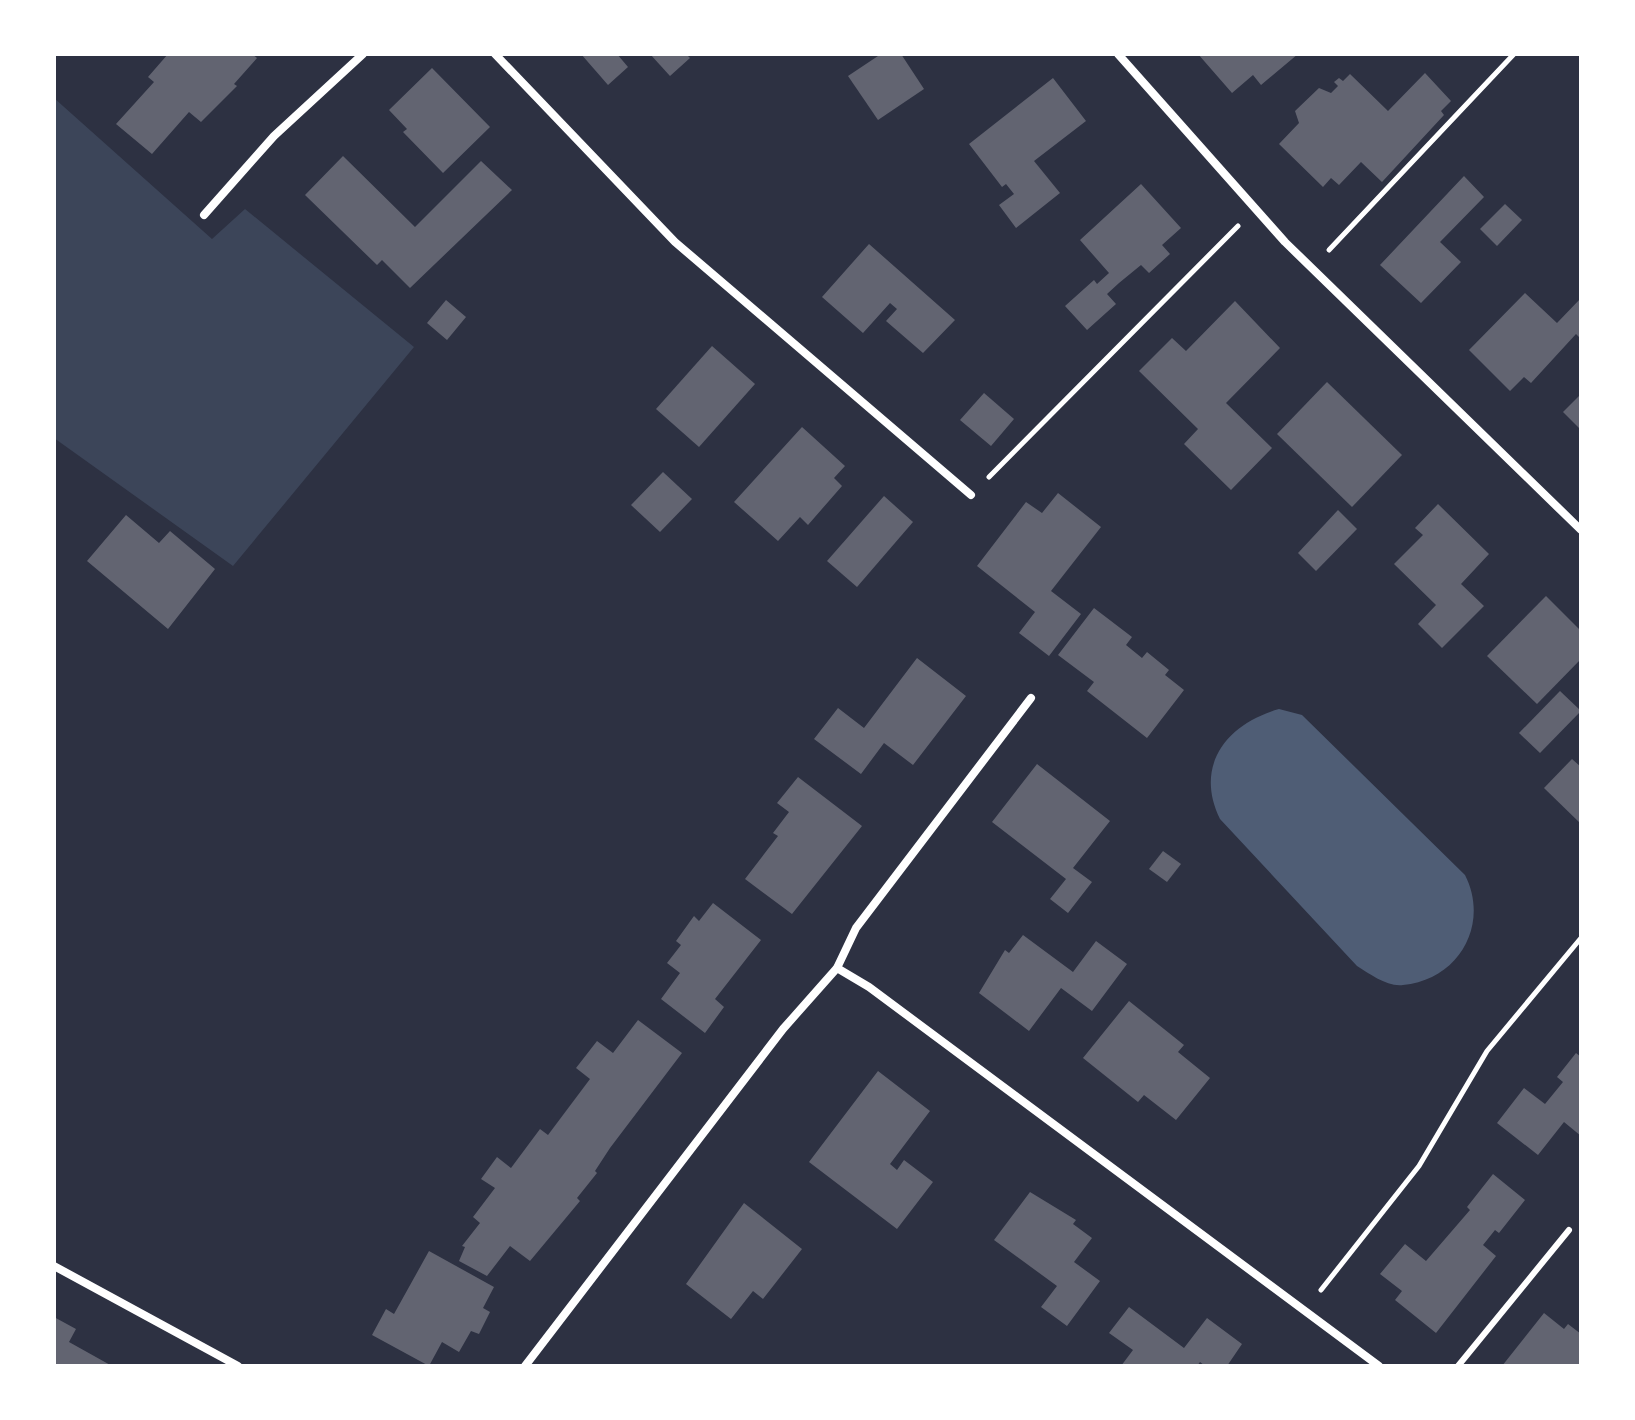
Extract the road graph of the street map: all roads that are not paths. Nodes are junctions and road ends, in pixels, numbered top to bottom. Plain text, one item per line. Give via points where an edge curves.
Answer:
1 (363, 54) edge
2 (495, 54) edge
3 (1118, 54) edge
4 (204, 215) dead end
5 (971, 495) road end
6 (1581, 530) edge
7 (1031, 698) dead end
8 (837, 968) junction
9 (1569, 1230) dead end
10 (54, 1266) edge
11 (238, 1366) edge
12 (525, 1366) edge
13 (1379, 1366) edge
14 (1458, 1366) edge

1 - 4 street via 274,136
2 - 5 street via 675,242
3 - 6 street via 1312,268
7 - 8 street via 856,928
8 - 12 street via 783,1029
8 - 13 street
9 - 14 lane
10 - 11 street

